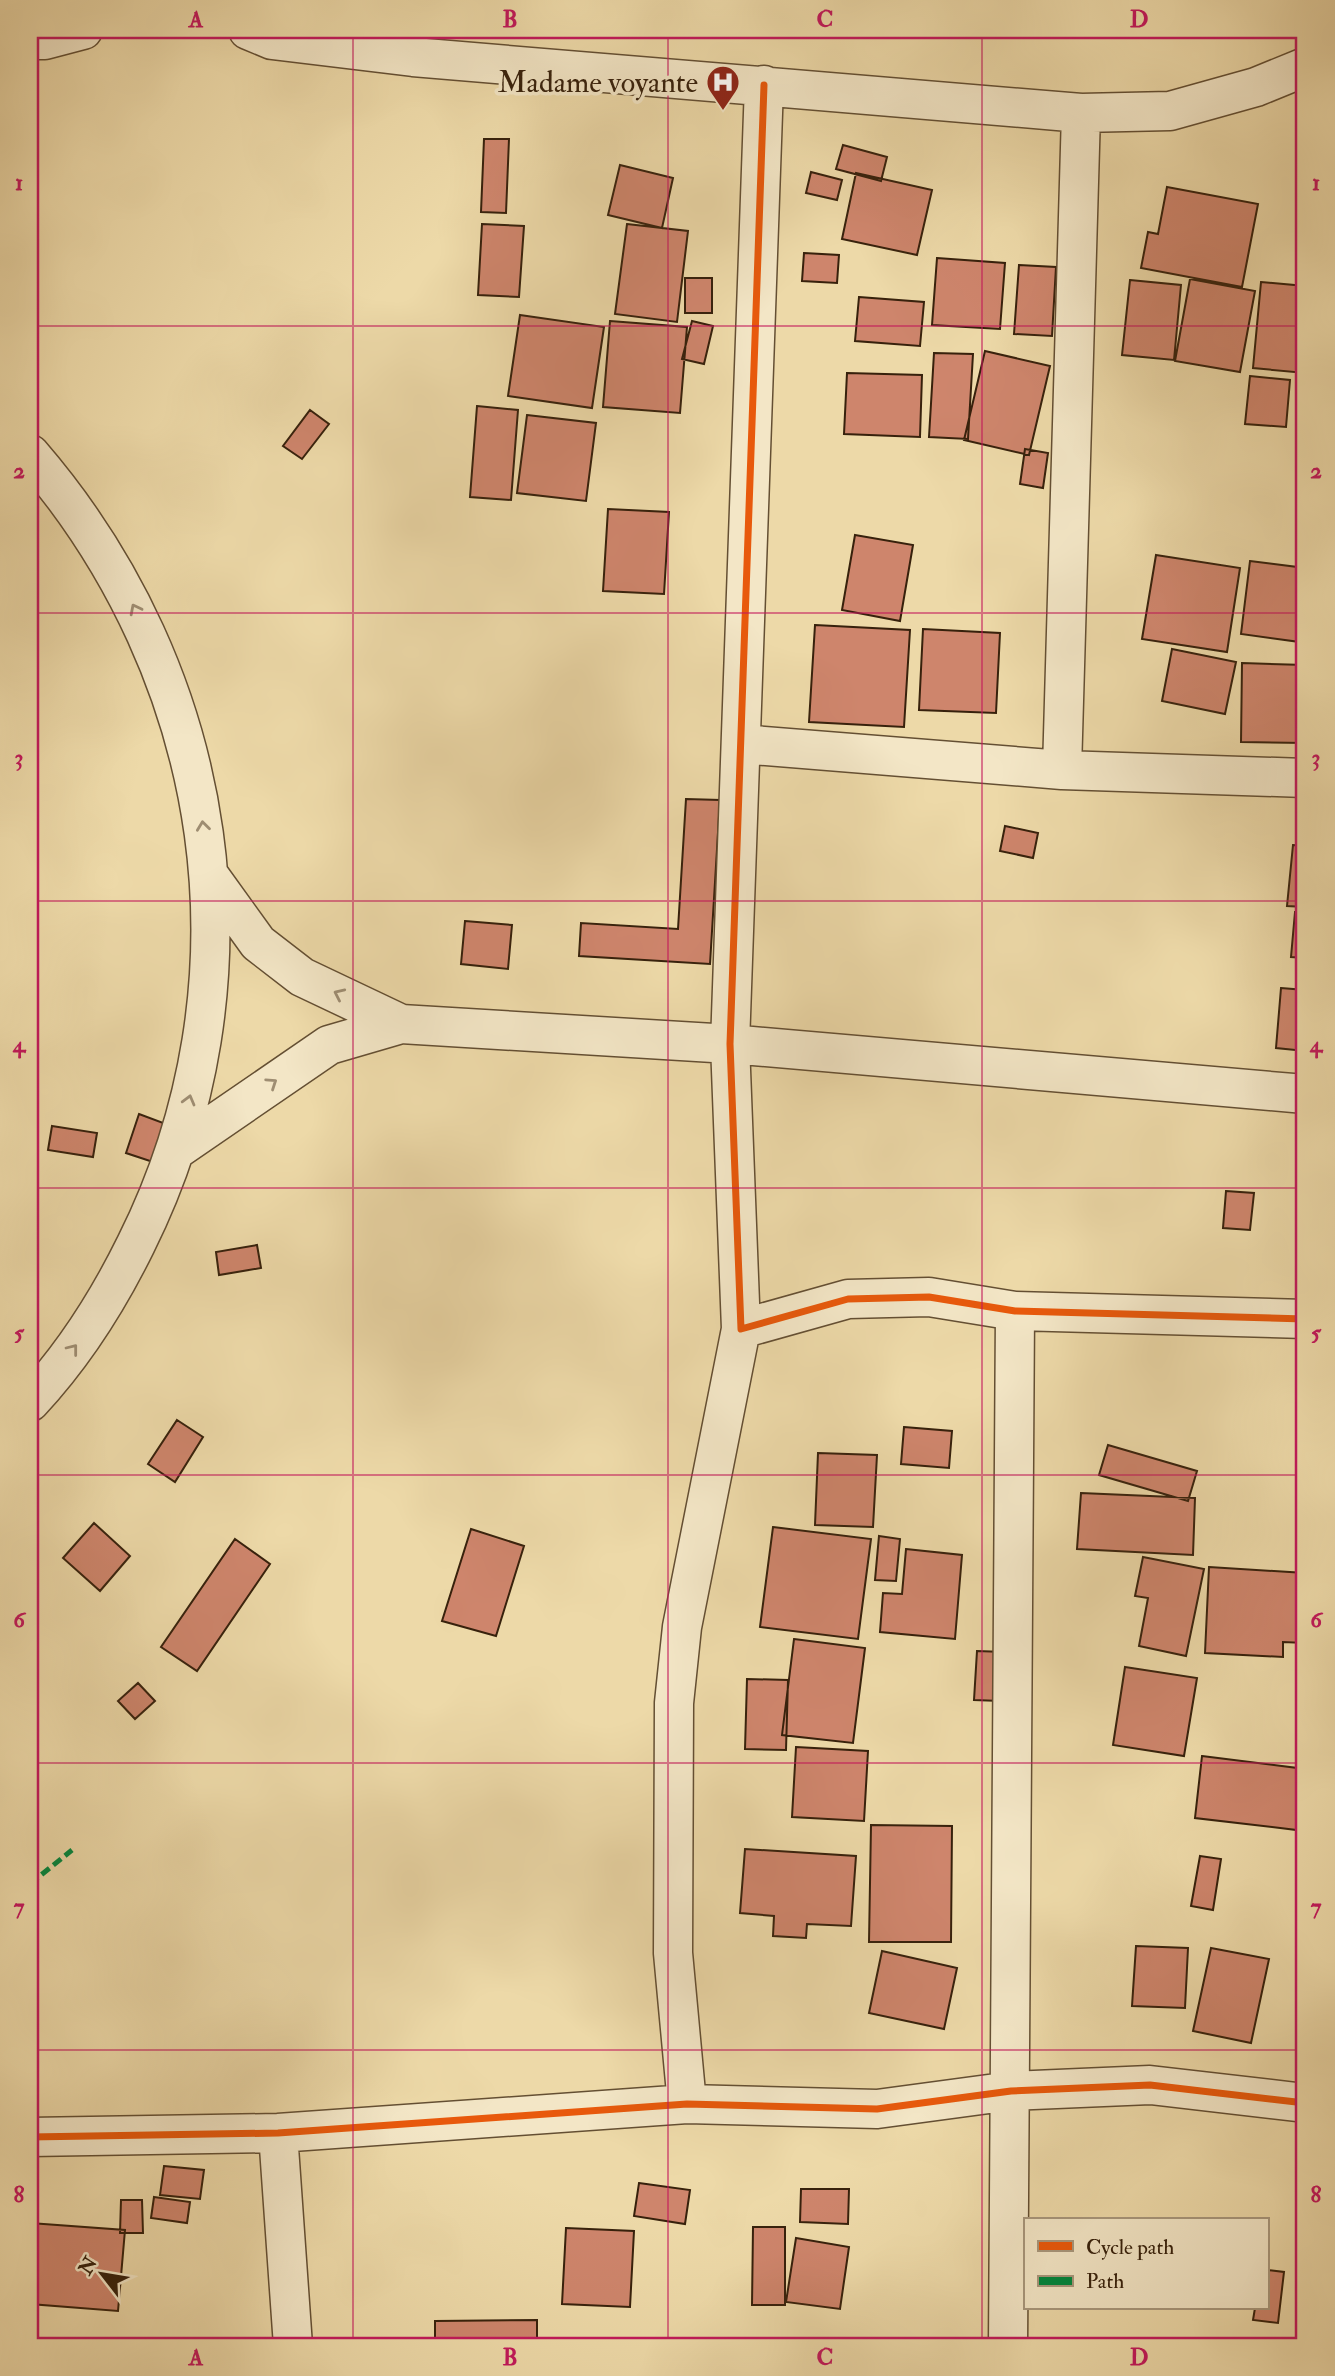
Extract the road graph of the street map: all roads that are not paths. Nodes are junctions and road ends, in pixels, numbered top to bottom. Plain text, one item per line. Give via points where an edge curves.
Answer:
1 (83, 30) edge
2 (248, 30) edge
3 (30, 40) edge
4 (1305, 67) edge
5 (764, 85) junction
6 (1081, 113) junction
7 (30, 454) edge
8 (741, 744) junction
9 (1062, 770) junction
10 (1305, 778) edge
11 (209, 875) junction
12 (401, 1024) junction
13 (730, 1044) junction
14 (1305, 1094) edge
15 (176, 1150) junction
16 (1015, 1311) junction
17 (1305, 1319) edge
18 (741, 1329) junction
19 (30, 1402) edge
20 (1011, 2091) junction
21 (1305, 2103) edge
22 (687, 2105) junction
23 (278, 2133) junction
24 (30, 2137) edge
25 (293, 2346) edge
26 (1008, 2346) edge

1 - 3 street
2 - 5 street via 283,41 413,57
4 - 6 street via 1256,87 1170,111
5 - 6 street
5 - 8 street
6 - 9 street
11 -> 7 street via 185,737 164,671 101,548
8 - 9 street
8 - 13 street
9 - 10 street
12 -> 11 street via 293,970 258,943
15 -> 11 street via 206,1014
12 - 13 street
15 -> 12 street via 329,1045
13 - 14 street
13 - 18 street
19 -> 15 street via 82,1337 119,1277
16 - 17 street
16 - 18 street via 929,1297 848,1299
16 - 20 street
18 - 22 street via 682,1627 674,1703 673,1953
20 - 21 street via 1150,2085
20 - 22 street via 877,2109
20 - 26 street
22 - 23 street
23 - 24 street
23 - 25 street

